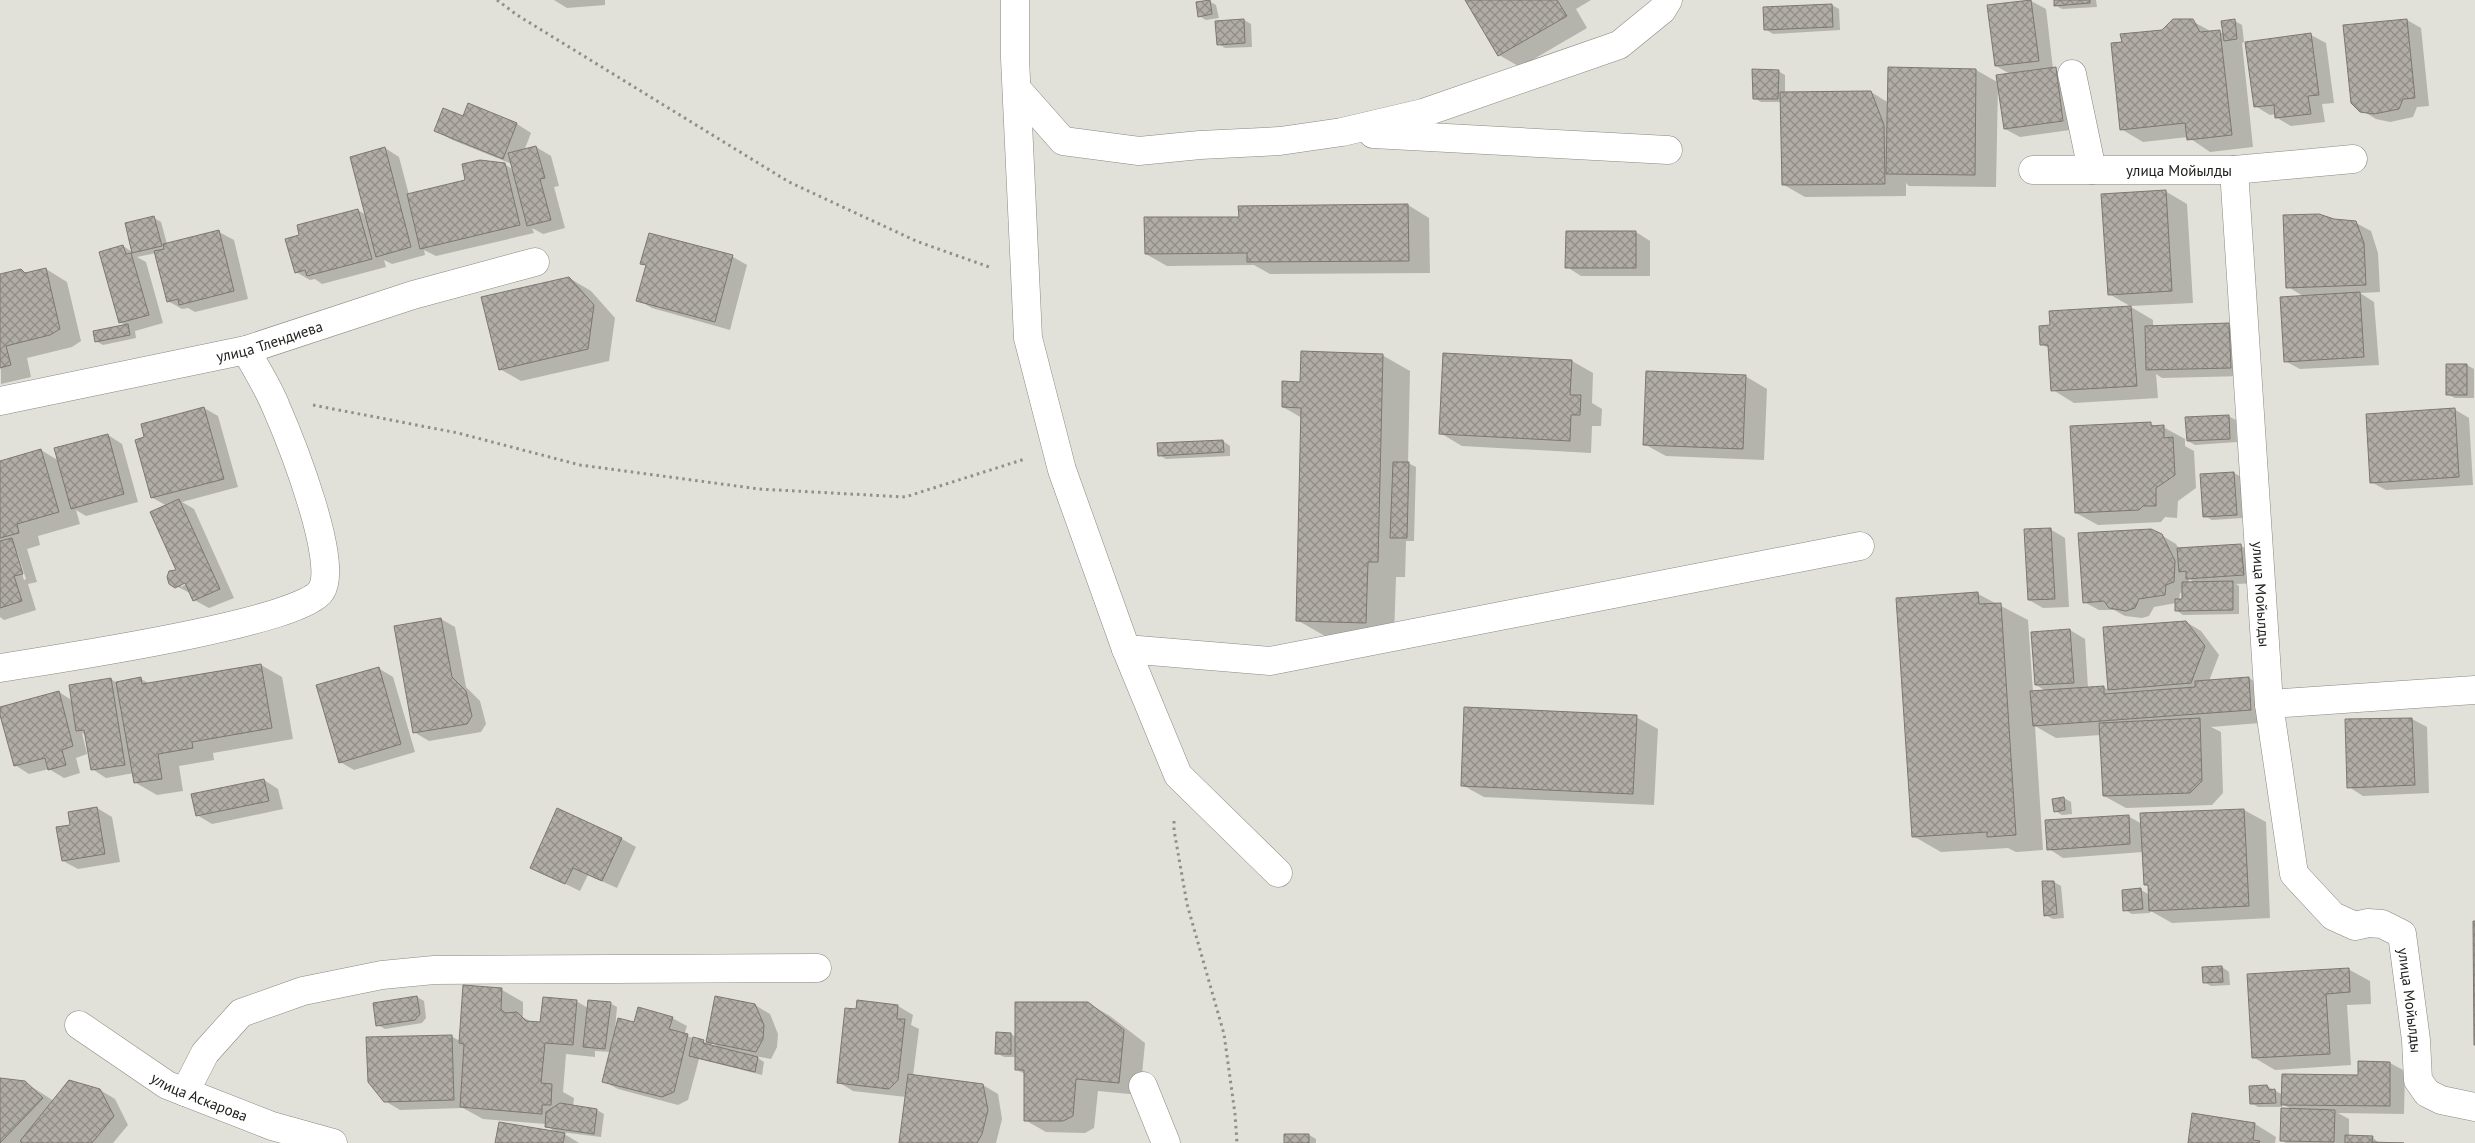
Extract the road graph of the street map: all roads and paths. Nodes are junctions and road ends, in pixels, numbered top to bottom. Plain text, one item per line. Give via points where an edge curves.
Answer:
1 (497, 0) edge
2 (1015, 0) edge
3 (1668, 0) edge
4 (2072, 74) dead end
5 (1017, 89) junction
6 (1342, 132) junction
7 (1668, 150) dead end
8 (2353, 159) dead end
9 (2034, 170) dead end
10 (2092, 170) junction
11 (2234, 170) junction
12 (535, 262) dead end
13 (1026, 280) junction
14 (246, 350) junction
15 (0, 401) edge
16 (275, 405) junction
17 (1056, 448) junction
18 (1860, 546) dead end
19 (1126, 649) junction
20 (0, 668) edge
21 (2475, 690) edge
22 (2269, 704) junction
23 (1178, 775) junction
24 (1278, 873) dead end
25 (817, 968) dead end
26 (79, 1025) dead end
27 (1143, 1086) dead end
28 (185, 1092) junction
29 (2475, 1107) edge
30 (333, 1143) edge
31 (1166, 1143) edge
32 (1237, 1143) edge

1 - 13 path via 789,182 916,241
2 - 5 street
3 - 6 street via 1662,10 1619,45 1423,113
4 - 10 street
5 - 6 street via 1063,141 1139,151 1280,141
5 - 13 street
6 - 7 street
8 - 11 street
9 - 10 street, улица Мойылды
10 - 11 street, улица Мойылды
11 - 22 street, улица Мойылды
12 - 14 street, улица Тлендиева via 413,295
13 - 17 street via 1028,338
14 - 15 street, улица Тлендиева
14 - 16 street
16 - 17 path via 298,403 367,414 458,433 580,465 759,489 886,496 905,497
16 - 20 street via 310,494 327,571 321,592 299,607 188,636
17 - 19 street
18 - 19 street via 1270,661
19 - 23 street
21 - 22 street
22 - 29 street, улица Мойылды via 2294,874 2333,916 2355,926 2382,924 2402,934 2418,1080 2427,1093 2441,1100
23 - 24 street
23 - 32 path via 1174,830 1187,904 1224,1034
25 - 28 street via 434,970 382,975 303,991 241,1013 205,1053
26 - 28 street, улица Аскарова via 167,1085
27 - 31 street
28 - 30 street, улица Аскарова via 272,1126

